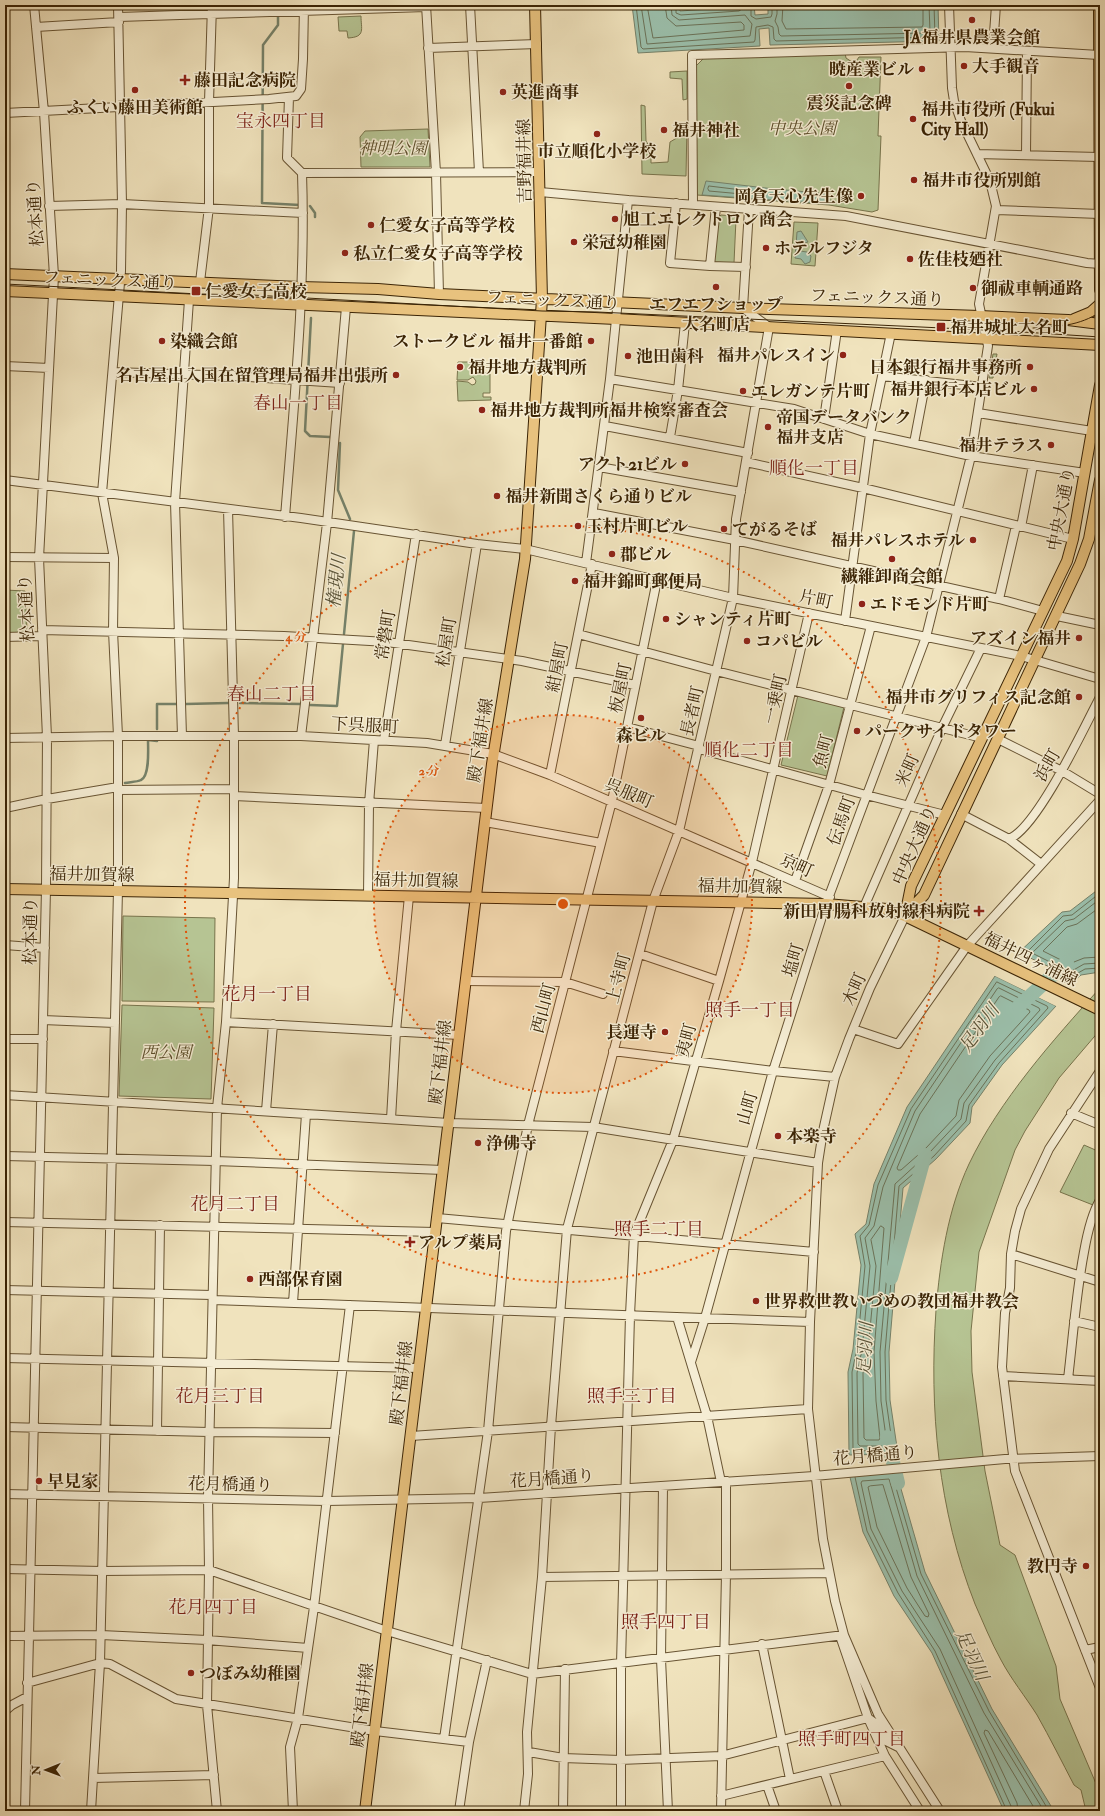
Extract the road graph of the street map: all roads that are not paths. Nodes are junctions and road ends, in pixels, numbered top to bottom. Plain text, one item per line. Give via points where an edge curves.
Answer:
1 (34, 5) edge
2 (118, 5) edge
3 (212, 5) edge
4 (470, 5) edge
5 (536, 5) edge
6 (949, 5) edge
7 (996, 5) edge
8 (1099, 5) edge
9 (426, 6) edge
10 (304, 8) edge
11 (212, 14) junction
12 (119, 19) junction
13 (36, 27) junction
14 (537, 44) junction
15 (472, 46) junction
16 (950, 47) junction
17 (428, 48) junction
18 (993, 48) junction
19 (1027, 51) junction
20 (1099, 55) junction
21 (289, 98) junction
22 (209, 102) junction
23 (120, 107) junction
24 (44, 112) junction
25 (5, 113) edge
26 (977, 154) junction
27 (1026, 154) junction
28 (1099, 157) edge
29 (479, 172) junction
30 (540, 172) junction
31 (302, 173) junction
32 (436, 173) junction
33 (540, 192) junction
34 (628, 200) junction
35 (676, 203) junction
36 (122, 204) junction
37 (693, 204) junction
38 (49, 206) junction
39 (716, 206) junction
40 (209, 207) junction
41 (749, 209) junction
42 (996, 210) junction
43 (303, 213) junction
44 (1099, 214) edge
45 (989, 244) junction
46 (1100, 264) edge
47 (710, 266) junction
48 (746, 267) junction
49 (5, 274) edge
50 (54, 276) junction
51 (120, 279) junction
52 (200, 282) junction
53 (300, 287) junction
54 (1100, 290) edge
55 (5, 291) edge
56 (53, 293) junction
57 (439, 294) junction
58 (119, 296) junction
59 (542, 299) junction
60 (189, 300) junction
61 (618, 302) junction
62 (1100, 304) edge
63 (299, 305) junction
64 (346, 307) junction
65 (743, 308) junction
66 (542, 316) junction
67 (980, 316) junction
68 (616, 319) junction
69 (1068, 320) junction
70 (684, 323) junction
71 (1100, 324) edge
72 (769, 327) junction
73 (837, 330) junction
74 (891, 333) junction
75 (987, 338) junction
76 (1100, 345) edge
77 (5, 366) edge
78 (49, 368) junction
79 (113, 372) junction
80 (184, 374) junction
81 (882, 376) junction
82 (610, 379) junction
83 (304, 380) junction
84 (926, 380) junction
85 (340, 383) junction
86 (1100, 385) edge
87 (982, 387) junction
88 (678, 390) junction
89 (757, 403) junction
90 (978, 413) junction
91 (824, 419) junction
92 (605, 426) junction
93 (1092, 431) junction
94 (870, 434) junction
95 (670, 437) junction
96 (914, 443) junction
97 (748, 453) junction
98 (971, 456) junction
99 (746, 462) junction
100 (1034, 465) junction
101 (599, 467) junction
102 (1085, 473) junction
103 (5, 480) edge
104 (1100, 480) edge
105 (41, 485) junction
106 (863, 488) junction
107 (102, 492) junction
108 (741, 492) junction
109 (175, 502) junction
110 (228, 509) junction
111 (957, 512) junction
112 (594, 513) junction
113 (285, 517) junction
114 (327, 523) junction
115 (1019, 526) junction
116 (416, 534) junction
117 (1073, 539) junction
118 (735, 540) junction
119 (477, 544) junction
120 (526, 549) junction
121 (5, 557) edge
122 (39, 558) junction
123 (114, 558) junction
124 (589, 564) junction
125 (853, 567) junction
126 (657, 580) junction
127 (938, 586) junction
128 (733, 598) junction
129 (999, 599) junction
130 (1043, 611) junction
131 (810, 612) junction
132 (1057, 616) junction
133 (845, 621) junction
134 (1100, 625) edge
135 (871, 626) junction
136 (113, 631) junction
137 (42, 633) junction
138 (179, 633) junction
139 (578, 634) junction
140 (231, 635) junction
141 (5, 637) edge
142 (312, 637) junction
143 (926, 637) junction
144 (399, 644) junction
145 (982, 648) junction
146 (643, 651) junction
147 (460, 653) junction
148 (1021, 656) junction
149 (509, 659) junction
150 (1035, 659) junction
151 (571, 670) junction
152 (716, 671) junction
153 (1100, 679) edge
154 (635, 686) junction
155 (793, 690) junction
156 (1100, 697) edge
157 (850, 705) junction
158 (896, 716) junction
159 (627, 727) junction
160 (942, 728) junction
161 (118, 736) junction
162 (182, 736) junction
163 (234, 736) junction
164 (301, 736) junction
165 (47, 737) junction
166 (5, 738) edge
167 (982, 738) junction
168 (998, 739) junction
169 (374, 740) junction
170 (384, 740) junction
171 (445, 745) junction
172 (699, 747) junction
173 (493, 754) junction
174 (774, 770) junction
175 (1062, 771) junction
176 (550, 775) junction
177 (829, 785) junction
178 (118, 788) junction
179 (234, 792) junction
180 (1100, 794) edge
181 (866, 795) junction
182 (47, 799) junction
183 (1100, 800) edge
184 (612, 801) junction
185 (369, 804) junction
186 (908, 806) junction
187 (5, 808) edge
188 (486, 808) junction
189 (961, 814) junction
190 (945, 815) junction
191 (485, 822) junction
192 (679, 830) junction
193 (1009, 840) junction
194 (601, 843) junction
195 (752, 862) junction
196 (1041, 864) junction
197 (795, 881) junction
198 (5, 889) edge
199 (46, 890) junction
200 (118, 890) junction
201 (234, 892) junction
202 (368, 895) junction
203 (409, 896) junction
204 (476, 897) junction
205 (586, 899) junction
206 (828, 900) junction
207 (653, 901) junction
208 (741, 902) junction
209 (864, 907) junction
210 (905, 916) junction
211 (5, 945) edge
212 (970, 947) junction
213 (45, 948) junction
214 (640, 954) junction
215 (466, 981) junction
216 (720, 981) junction
217 (565, 982) junction
218 (603, 994) dead end
219 (1100, 1010) edge
220 (43, 1020) junction
221 (226, 1022) junction
222 (115, 1023) junction
223 (273, 1024) junction
224 (853, 1029) junction
225 (396, 1031) junction
226 (459, 1036) junction
227 (5, 1039) edge
228 (43, 1039) junction
229 (613, 1051) junction
230 (696, 1061) junction
231 (773, 1071) junction
232 (1100, 1071) edge
233 (835, 1077) junction
234 (5, 1096) edge
235 (42, 1097) junction
236 (114, 1101) junction
237 (217, 1108) junction
238 (266, 1111) junction
239 (1071, 1113) junction
240 (306, 1114) junction
241 (391, 1119) junction
242 (449, 1123) junction
243 (528, 1125) junction
244 (1100, 1125) edge
245 (593, 1127) junction
246 (673, 1140) junction
247 (749, 1152) junction
248 (5, 1156) edge
249 (40, 1156) junction
250 (112, 1158) junction
251 (215, 1161) junction
252 (818, 1163) junction
253 (302, 1164) junction
254 (443, 1170) junction
255 (1100, 1200) edge
256 (437, 1218) junction
257 (5, 1222) edge
258 (38, 1223) junction
259 (508, 1223) junction
260 (110, 1224) junction
261 (160, 1225) junction
262 (213, 1226) junction
263 (298, 1228) junction
264 (567, 1229) junction
265 (436, 1232) junction
266 (634, 1235) junction
267 (725, 1244) junction
268 (814, 1252) junction
269 (1011, 1254) junction
270 (1079, 1275) junction
271 (1100, 1282) edge
272 (5, 1290) edge
273 (37, 1291) junction
274 (109, 1292) junction
275 (159, 1293) junction
276 (212, 1297) junction
277 (293, 1303) junction
278 (350, 1305) junction
279 (426, 1308) junction
280 (498, 1311) junction
281 (561, 1313) junction
282 (630, 1315) junction
283 (677, 1317) junction
284 (705, 1318) junction
285 (1074, 1321) junction
286 (810, 1322) junction
287 (1100, 1327) edge
288 (5, 1358) edge
289 (35, 1359) junction
290 (107, 1360) junction
291 (158, 1362) junction
292 (691, 1362) junction
293 (211, 1363) junction
294 (343, 1366) junction
295 (419, 1368) junction
296 (1003, 1376) junction
297 (1068, 1379) junction
298 (1100, 1381) edge
299 (808, 1410) junction
300 (707, 1416) junction
301 (627, 1420) junction
302 (551, 1426) junction
303 (5, 1427) edge
304 (34, 1427) junction
305 (105, 1429) junction
306 (157, 1431) junction
307 (488, 1431) junction
308 (209, 1432) junction
309 (335, 1433) junction
310 (411, 1436) junction
311 (1100, 1456) edge
312 (1009, 1458) junction
313 (819, 1476) junction
314 (723, 1481) junction
315 (663, 1486) junction
316 (627, 1488) junction
317 (547, 1493) junction
318 (5, 1494) edge
319 (32, 1494) junction
320 (104, 1496) junction
321 (208, 1498) junction
322 (478, 1498) junction
323 (327, 1500) junction
324 (403, 1500) junction
325 (5, 1569) edge
326 (31, 1570) junction
327 (210, 1570) junction
328 (102, 1571) junction
329 (829, 1573) junction
330 (726, 1574) junction
331 (662, 1575) junction
332 (624, 1576) junction
333 (542, 1577) junction
334 (314, 1607) junction
335 (387, 1631) junction
336 (101, 1635) junction
337 (842, 1635) junction
338 (5, 1636) edge
339 (28, 1636) junction
340 (207, 1640) junction
341 (762, 1644) junction
342 (1100, 1647) edge
343 (308, 1648) junction
344 (723, 1648) junction
345 (1085, 1650) junction
346 (457, 1651) junction
347 (662, 1658) junction
348 (487, 1660) junction
349 (100, 1662) junction
350 (621, 1664) junction
351 (566, 1669) junction
352 (532, 1674) junction
353 (27, 1683) junction
354 (1100, 1688) edge
355 (27, 1697) junction
356 (207, 1705) junction
357 (5, 1712) edge
358 (298, 1718) junction
359 (868, 1718) junction
360 (375, 1730) junction
361 (444, 1739) junction
362 (781, 1741) junction
363 (469, 1742) junction
364 (898, 1747) junction
365 (529, 1752) junction
366 (721, 1756) junction
367 (885, 1756) junction
368 (563, 1758) junction
369 (665, 1758) junction
370 (620, 1760) junction
371 (824, 1771) junction
372 (214, 1775) junction
373 (93, 1778) junction
374 (790, 1779) junction
375 (768, 1785) junction
376 (721, 1796) junction
377 (25, 1811) edge
378 (91, 1811) edge
379 (217, 1811) edge
380 (293, 1811) edge
381 (365, 1811) edge
382 (459, 1811) edge
383 (524, 1811) edge
384 (563, 1811) edge
385 (621, 1811) edge
386 (668, 1811) edge
387 (721, 1811) edge
388 (776, 1811) edge
389 (838, 1811) edge
390 (920, 1811) edge
391 (940, 1811) edge

1 - 13 street, 松本通り
2 - 12 street
3 - 11 street
4 - 15 street
5 - 14 main road, 吉野福井線
6 - 16 street
7 - 18 street
8 - 20 main road
9 - 10 street
9 - 17 street
10 - 11 street via 277,12
10 - 21 street via 301,89 296,96
11 - 12 street
11 - 22 street
12 - 13 street
12 - 23 street
13 - 24 street, 松本通り
14 - 15 street
14 - 30 main road, 吉野福井線
15 - 17 street
15 - 29 street
16 - 18 street
16 - 26 street via 954,101
16 - 37 street via 692,55
17 - 32 street
18 - 19 street
19 - 20 street
19 - 27 street
20 - 28 main road
21 - 22 street
21 - 31 street via 287,158
22 - 23 street
22 - 40 street
23 - 24 street
23 - 36 street
24 - 25 street
24 - 38 street, 松本通り
26 - 27 street
26 - 42 street via 992,188
27 - 28 street
28 - 44 main road
29 - 30 street
29 - 32 street
30 - 33 main road, 吉野福井線
31 - 32 street
31 - 43 street
32 - 57 street
33 - 34 street
33 - 59 main road, 吉野福井線
34 - 35 street
34 - 61 street, 紺屋町
35 - 37 street
35 - 47 street via 670,263
36 - 38 street
36 - 40 street
36 - 51 street
37 - 39 street
38 - 50 street, 松本通り
39 - 41 street
39 - 47 street
40 - 43 street
40 - 52 street
41 - 45 street via 846,216
41 - 48 street
42 - 44 street
42 - 45 street, 伝馬町
43 - 53 street
44 - 46 main road
45 - 46 street
45 - 67 street, 伝馬町 via 979,304
46 - 54 main road
47 - 48 street
48 - 65 street
49 - 50 main road, フェニックス通り
50 - 51 main road, フェニックス通り
50 - 56 street, 松本通り
51 - 52 main road, フェニックス通り
51 - 58 street
52 - 53 main road, フェニックス通り
53 - 57 main road, フェニックス通り
53 - 63 street
55 - 56 main road, フェニックス通り
56 - 58 main road, フェニックス通り
56 - 78 street, 松本通り
57 - 59 main road, フェニックス通り
58 - 60 main road, フェニックス通り
58 - 79 street
59 - 61 main road, フェニックス通り
59 - 66 main road, 吉野福井線
60 - 63 main road, フェニックス通り
60 - 80 street
61 - 65 main road, フェニックス通り
61 - 68 street, 紺屋町
62 - 69 main road via 1087,315
63 - 64 main road, フェニックス通り
63 - 83 street
64 - 66 main road, フェニックス通り
64 - 85 street
65 - 67 main road, フェニックス通り
65 - 72 street
66 - 68 main road, フェニックス通り
66 - 120 main road, 殿下福井線
67 - 69 main road, フェニックス通り
67 - 75 street, 伝馬町
68 - 70 main road, フェニックス通り
68 - 82 street, 紺屋町
69 - 71 main road, フェニックス通り
70 - 72 main road, フェニックス通り
70 - 88 street
72 - 73 main road, フェニックス通り
72 - 89 street, 長者町
73 - 74 main road, フェニックス通り
73 - 91 street
74 - 75 main road, フェニックス通り
74 - 81 street
75 - 76 main road, フェニックス通り
75 - 87 street, 伝馬町
77 - 78 street
78 - 105 street, 松本通り
79 - 80 street
79 - 107 street
80 - 83 street
80 - 109 street
81 - 84 street
81 - 94 street
82 - 88 street
82 - 92 street, 紺屋町
83 - 85 street
83 - 113 street
84 - 87 street
84 - 96 street
85 - 114 street
86 - 93 main road, 中央大通り
87 - 90 street, 伝馬町
88 - 89 street
88 - 95 street
89 - 91 street via 794,409
89 - 97 street, 長者町
90 - 93 street
90 - 98 street, 伝馬町
91 - 94 street
92 - 95 street
92 - 101 street, 紺屋町
93 - 102 main road, 中央大通り
94 - 96 street
94 - 106 street
95 - 97 street
96 - 98 street
97 - 99 street, 長者町
98 - 100 street
98 - 111 street, 伝馬町
99 - 106 street
99 - 108 street, 長者町
100 - 102 street
100 - 115 street
101 - 108 street
101 - 112 street, 紺屋町
102 - 117 main road, 中央大通り
103 - 105 street, 片町
104 - 132 main road, 中央大通り via 1085,553
105 - 107 street, 片町
105 - 122 street, 松本通り
106 - 111 street
106 - 125 street
107 - 109 street, 片町
107 - 123 street
108 - 118 street, 長者町
109 - 110 street, 片町
109 - 138 street
110 - 113 street, 片町
110 - 140 street
111 - 115 street
111 - 127 street, 伝馬町
112 - 118 street
112 - 124 street, 紺屋町
113 - 114 street, 片町
114 - 116 street, 片町
114 - 142 street
115 - 117 street
115 - 129 street
116 - 119 street, 片町
116 - 144 street, 常磐町
117 - 130 main road, 中央大通り via 1064,568
118 - 125 street
118 - 128 street, 長者町
119 - 120 street, 片町
119 - 147 street, 松屋町
120 - 124 street, 片町
120 - 149 main road, 殿下福井線
121 - 122 street
122 - 123 street
122 - 137 street, 松本通り
123 - 136 street
124 - 126 street, 片町
124 - 139 street, 紺屋町
125 - 127 street
125 - 133 street
126 - 128 street, 片町
126 - 146 street, 板屋町
127 - 129 street
127 - 143 street, 伝馬町
128 - 131 street, 片町
128 - 152 street, 長者町
129 - 130 street
130 - 148 main road, 中央大通り
131 - 133 street, 片町
131 - 155 street, 一乗町
132 - 134 street
132 - 150 main road, 中央大通り
133 - 135 street, 片町
135 - 143 street, 片町
135 - 157 street, 魚町
136 - 137 street
136 - 138 street
136 - 161 street
137 - 141 street
137 - 165 street, 松本通り
138 - 140 street
138 - 162 street
139 - 146 street
139 - 151 street, 紺屋町
140 - 142 street
140 - 163 street
142 - 144 street
142 - 164 street
143 - 145 street, 片町
143 - 158 street, 伝馬町
144 - 147 street
144 - 170 street, 常磐町
145 - 148 street, 片町
145 - 160 street, 米町
146 - 152 street
146 - 154 street, 板屋町
147 - 149 street
147 - 171 street, 松屋町
148 - 150 street, 片町
148 - 167 main road, 中央大通り
149 - 151 street
149 - 173 main road, 殿下福井線
150 - 153 street, 片町
150 - 168 main road, 中央大通り
151 - 154 street
151 - 176 street, 紺屋町
152 - 155 street
152 - 172 street, 長者町
154 - 159 street, 板屋町
155 - 157 street
155 - 174 street, 一乗町
156 - 175 street, 浜町
157 - 158 street
157 - 177 street, 魚町
158 - 160 street
158 - 181 street, 伝馬町
159 - 172 street
159 - 184 street, 板屋町
160 - 167 street
160 - 186 street, 米町
161 - 162 street, 下呉服町
161 - 165 street, 下呉服町
161 - 178 street
162 - 163 street, 下呉服町
163 - 164 street, 下呉服町
163 - 179 street
164 - 169 street, 下呉服町
165 - 166 street, 下呉服町
165 - 182 street, 松本通り
167 - 190 main road, 中央大通り
168 - 175 street
168 - 189 main road, 中央大通り
169 - 170 street, 下呉服町
169 - 185 street
170 - 171 street, 下呉服町
171 - 173 street, 呉服町
172 - 174 street
172 - 192 street, 長者町
173 - 176 street, 呉服町
173 - 188 main road, 殿下福井線
174 - 177 street
174 - 195 street, 一乗町
175 - 180 street
175 - 193 street, 浜町 via 1029,823
176 - 184 street, 呉服町
177 - 181 street
177 - 197 street, 魚町
178 - 179 street
178 - 182 street
178 - 200 street
179 - 185 street
179 - 201 street
181 - 186 street
181 - 206 street, 伝馬町
182 - 187 street
182 - 199 street, 松本通り
183 - 196 street
184 - 192 street, 呉服町
184 - 194 street, 西山町
185 - 188 street
185 - 202 street
186 - 190 street
186 - 209 street, 米町
188 - 191 main road, 殿下福井線
189 - 193 street
189 - 210 main road, 中央大通り via 924,895
190 - 210 main road, 中央大通り via 909,889
191 - 194 street
191 - 204 main road, 殿下福井線
192 - 195 street, 呉服町
192 - 207 street, 上寺町
193 - 196 street
194 - 205 street, 西山町
195 - 197 street, 京町
195 - 208 street, 一乗町
196 - 212 street
197 - 206 street, 京町
198 - 199 main road, 福井加賀線
199 - 200 main road, 福井加賀線
199 - 213 street, 松本通り
200 - 201 main road, 福井加賀線
200 - 222 street
201 - 202 main road, 福井加賀線
201 - 221 street
202 - 203 main road, 福井加賀線
203 - 204 main road, 福井加賀線
203 - 225 street
204 - 205 main road, 福井加賀線
204 - 215 main road, 殿下福井線
205 - 207 main road, 福井加賀線
205 - 217 street, 西山町
206 - 208 main road, 福井加賀線
206 - 209 main road, 京町
206 - 231 street, 塩町
207 - 208 main road, 福井加賀線
207 - 214 street, 上寺町
208 - 216 street, 夷町
209 - 210 main road, 京町 via 887,909
210 - 212 main road, 福井四ヶ浦線
210 - 224 street, 木町
211 - 213 street
212 - 219 main road, 福井四ヶ浦線
212 - 224 street via 898,1044
213 - 220 street, 松本通り
214 - 216 street
214 - 229 street, 上寺町
215 - 217 street
215 - 226 main road, 殿下福井線
216 - 230 street, 夷町
217 - 218 street
217 - 243 street, 西山町
220 - 222 street
220 - 228 street, 松本通り
221 - 223 street
221 - 237 street
222 - 236 street
223 - 225 street
223 - 238 street
224 - 233 street, 木町
225 - 226 street
225 - 241 street
226 - 242 main road, 殿下福井線
227 - 228 street
228 - 235 street, 松本通り
229 - 230 street
229 - 245 street, 上寺町
230 - 231 street
230 - 246 street, 夷町
231 - 233 street
231 - 247 street, 山町
232 - 239 street
233 - 252 street, 木町
234 - 235 street
235 - 236 street
235 - 249 street, 松本通り
236 - 237 street
236 - 250 street
237 - 238 street
237 - 251 street
238 - 240 street
239 - 244 street
239 - 269 street via 1049,1149 1024,1203
240 - 241 street
240 - 253 street
241 - 242 street
242 - 243 street
242 - 254 main road, 殿下福井線
243 - 245 street
243 - 259 street, 西山町
245 - 246 street
245 - 264 street, 上寺町
246 - 247 street
246 - 266 street, 夷町
247 - 252 street
247 - 267 street, 山町
248 - 249 street
249 - 250 street
249 - 258 street, 松本通り
250 - 251 street
250 - 260 street
251 - 253 street
251 - 262 street
252 - 268 street, 木町
253 - 254 street
253 - 263 street
254 - 256 main road, 殿下福井線
255 - 270 street via 1087,1236
256 - 259 street
256 - 265 main road, 殿下福井線
257 - 258 street
258 - 260 street
258 - 273 street, 松本通り
259 - 264 street
259 - 280 street, 西山町
260 - 261 street
260 - 274 street
261 - 262 street
261 - 275 street
262 - 263 street
262 - 276 street
263 - 265 street
263 - 277 street
264 - 266 street
264 - 281 street, 上寺町
265 - 279 main road, 殿下福井線
266 - 267 street
266 - 282 street, 夷町
267 - 268 street
267 - 284 street, 山町
268 - 286 street, 木町
269 - 270 street
269 - 296 street via 1010,1288 1004,1313
270 - 271 street
270 - 285 street
272 - 273 street
273 - 274 street
273 - 289 street, 松本通り
274 - 275 street
274 - 290 street
275 - 276 street
275 - 291 street
276 - 277 street
276 - 293 street
277 - 278 street
278 - 279 street
278 - 294 street
279 - 280 street
279 - 295 main road, 殿下福井線
280 - 281 street
280 - 307 street, 西山町
281 - 282 street
281 - 302 street, 上寺町
282 - 283 street
282 - 301 street, 夷町
283 - 284 street
283 - 292 street
284 - 286 street
284 - 292 street, 山町
285 - 287 street
285 - 297 street
286 - 299 street, 木町
288 - 289 street
289 - 290 street
289 - 304 street, 松本通り
290 - 291 street
290 - 305 street
291 - 293 street
291 - 306 street
292 - 300 street
293 - 294 street
293 - 308 street
294 - 295 street
294 - 309 street
295 - 310 main road, 殿下福井線
296 - 297 street
296 - 312 street
297 - 298 street
299 - 300 street
299 - 313 street, 木町
300 - 301 street
300 - 314 street
301 - 302 street
301 - 316 street, 夷町
302 - 307 street
302 - 317 street, 上寺町
303 - 304 street
304 - 305 street
304 - 319 street, 松本通り
305 - 306 street
305 - 320 street
306 - 308 street
307 - 310 street
307 - 322 street, 西山町
308 - 309 street
308 - 321 street
309 - 323 street
310 - 324 main road, 殿下福井線
311 - 312 street, 花月橋通り
312 - 313 street, 花月橋通り
312 - 345 street
313 - 314 street, 花月橋通り
313 - 329 street, 木町
314 - 315 street, 花月橋通り
314 - 330 street
315 - 316 street, 花月橋通り
315 - 331 street
316 - 317 street, 花月橋通り
316 - 332 street, 夷町
317 - 322 street, 花月橋通り
317 - 333 street, 上寺町
318 - 319 street, 花月橋通り
319 - 320 street, 花月橋通り
319 - 326 street, 松本通り
320 - 321 street, 花月橋通り
320 - 328 street
321 - 323 street, 花月橋通り
321 - 327 street
322 - 324 street, 花月橋通り
322 - 346 street, 西山町
323 - 324 street, 花月橋通り
323 - 334 street
324 - 335 main road, 殿下福井線
325 - 326 street
326 - 328 street
326 - 339 street, 松本通り
327 - 328 street
327 - 334 street
327 - 340 street
328 - 336 street
329 - 330 street
329 - 337 street, 木町
330 - 331 street
330 - 344 street
331 - 332 street
331 - 347 street
332 - 333 street
332 - 350 street, 夷町
333 - 352 street, 上寺町
334 - 335 street
334 - 343 street
335 - 346 street
335 - 360 main road, 殿下福井線
336 - 339 street
336 - 340 street
336 - 349 street
337 - 341 street
337 - 359 street
337 - 364 street via 878,1714
338 - 339 street
339 - 353 street, 松本通り
340 - 343 street
340 - 356 street
341 - 344 street
341 - 362 street
342 - 345 street
343 - 358 street
344 - 347 street
344 - 366 street
345 - 354 street
346 - 348 street
346 - 361 street, 西山町
347 - 350 street
347 - 369 street
348 - 352 street
348 - 363 street
349 - 353 street
349 - 356 street via 110,1664 176,1699
349 - 373 street
350 - 351 street
350 - 370 street, 夷町
351 - 352 street
351 - 368 street
352 - 365 street, 上寺町 via 527,1732
353 - 355 street, 松本通り
355 - 357 street
355 - 377 street, 松本通り
356 - 358 street
356 - 372 street
358 - 360 street
358 - 380 street via 290,1747
359 - 362 street
359 - 364 street via 875,1723 886,1741
359 - 367 street
360 - 361 street
360 - 381 main road, 殿下福井線
361 - 363 street
362 - 366 street
362 - 374 street
363 - 382 street
364 - 391 street
365 - 368 street
365 - 383 street, 上寺町
366 - 369 street
366 - 376 street
367 - 371 street
367 - 390 street
368 - 370 street
368 - 384 street
369 - 370 street
369 - 386 street
370 - 385 street, 夷町
371 - 374 street
371 - 389 street
372 - 373 street
372 - 379 street
373 - 378 street
374 - 375 street
375 - 376 street
375 - 388 street
376 - 387 street

